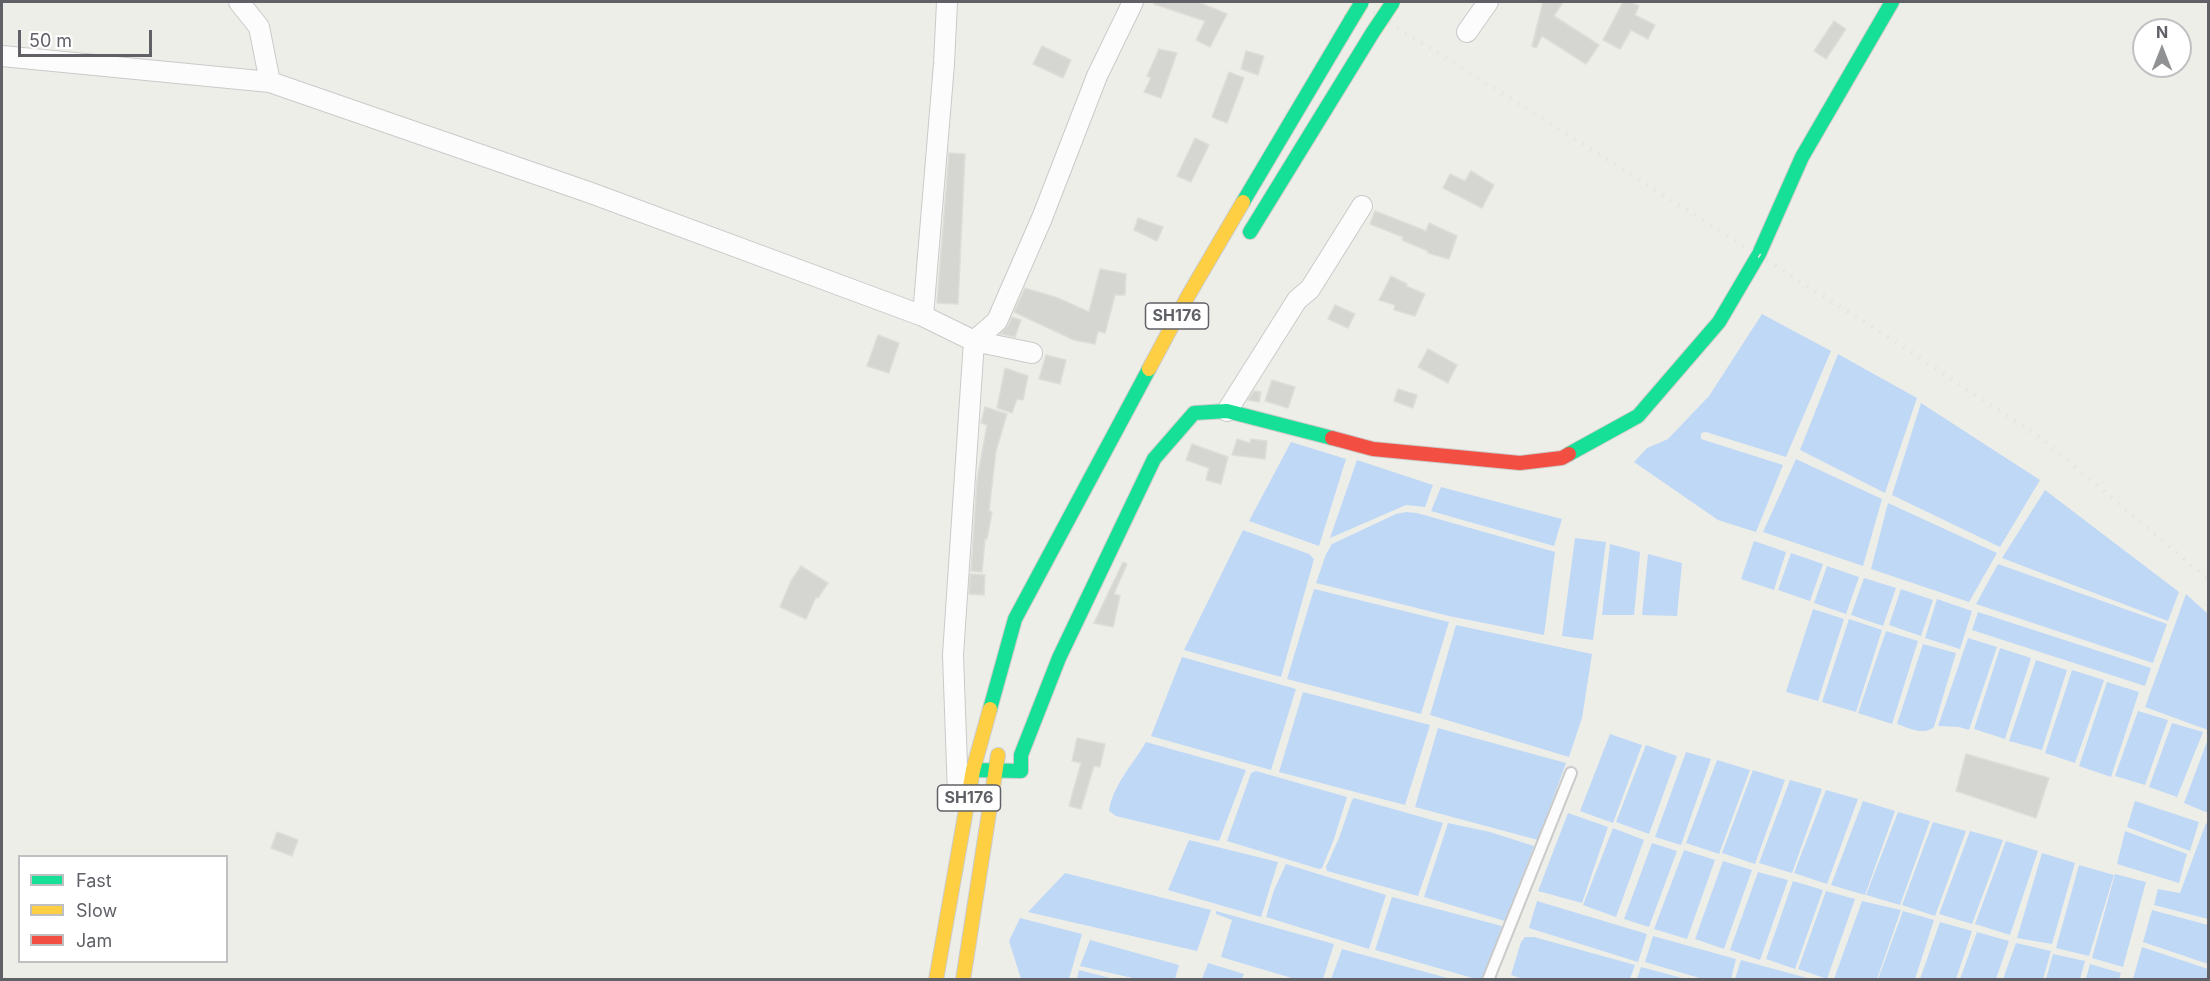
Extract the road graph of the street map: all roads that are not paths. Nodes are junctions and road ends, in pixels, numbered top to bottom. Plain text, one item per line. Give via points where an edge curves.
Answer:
1 (239, 2) edge
2 (947, 2) edge
3 (1133, 2) edge
4 (1362, 2) edge
5 (1393, 2) edge
6 (1488, 2) edge
7 (1892, 2) edge
8 (1467, 32) dead end
9 (2, 56) edge
10 (270, 82) junction
11 (1362, 206) dead end
12 (1244, 242) dead end
13 (923, 316) junction
14 (974, 341) junction
15 (1032, 353) dead end
16 (1227, 411) junction
17 (1001, 738) dead end
18 (973, 770) junction
19 (995, 770) junction
20 (1571, 773) dead end
21 (960, 847) junction
22 (936, 980) edge
23 (963, 980) edge
24 (1488, 980) edge

1 - 10 street via 259,27
2 - 13 street
3 - 14 street via 1097,76 998,321
4 - 18 main road, SH176, bridge via 1188,296 1015,620
5 - 12 main road, bridge
6 - 8 street
7 - 16 main road via 1802,157 1759,254 1719,322 1638,416 1562,458 1520,463 1373,449
9 - 10 street
10 - 13 street via 591,193
11 - 16 street
13 - 14 street
14 - 15 street
14 - 21 street via 953,655
16 - 19 main road via 1194,413 1154,459 1059,658 1021,755 1021,771
17 - 19 main road
18 - 19 main road
18 - 21 main road, SH176
19 - 23 main road
20 - 24 lane
21 - 22 main road, SH176

